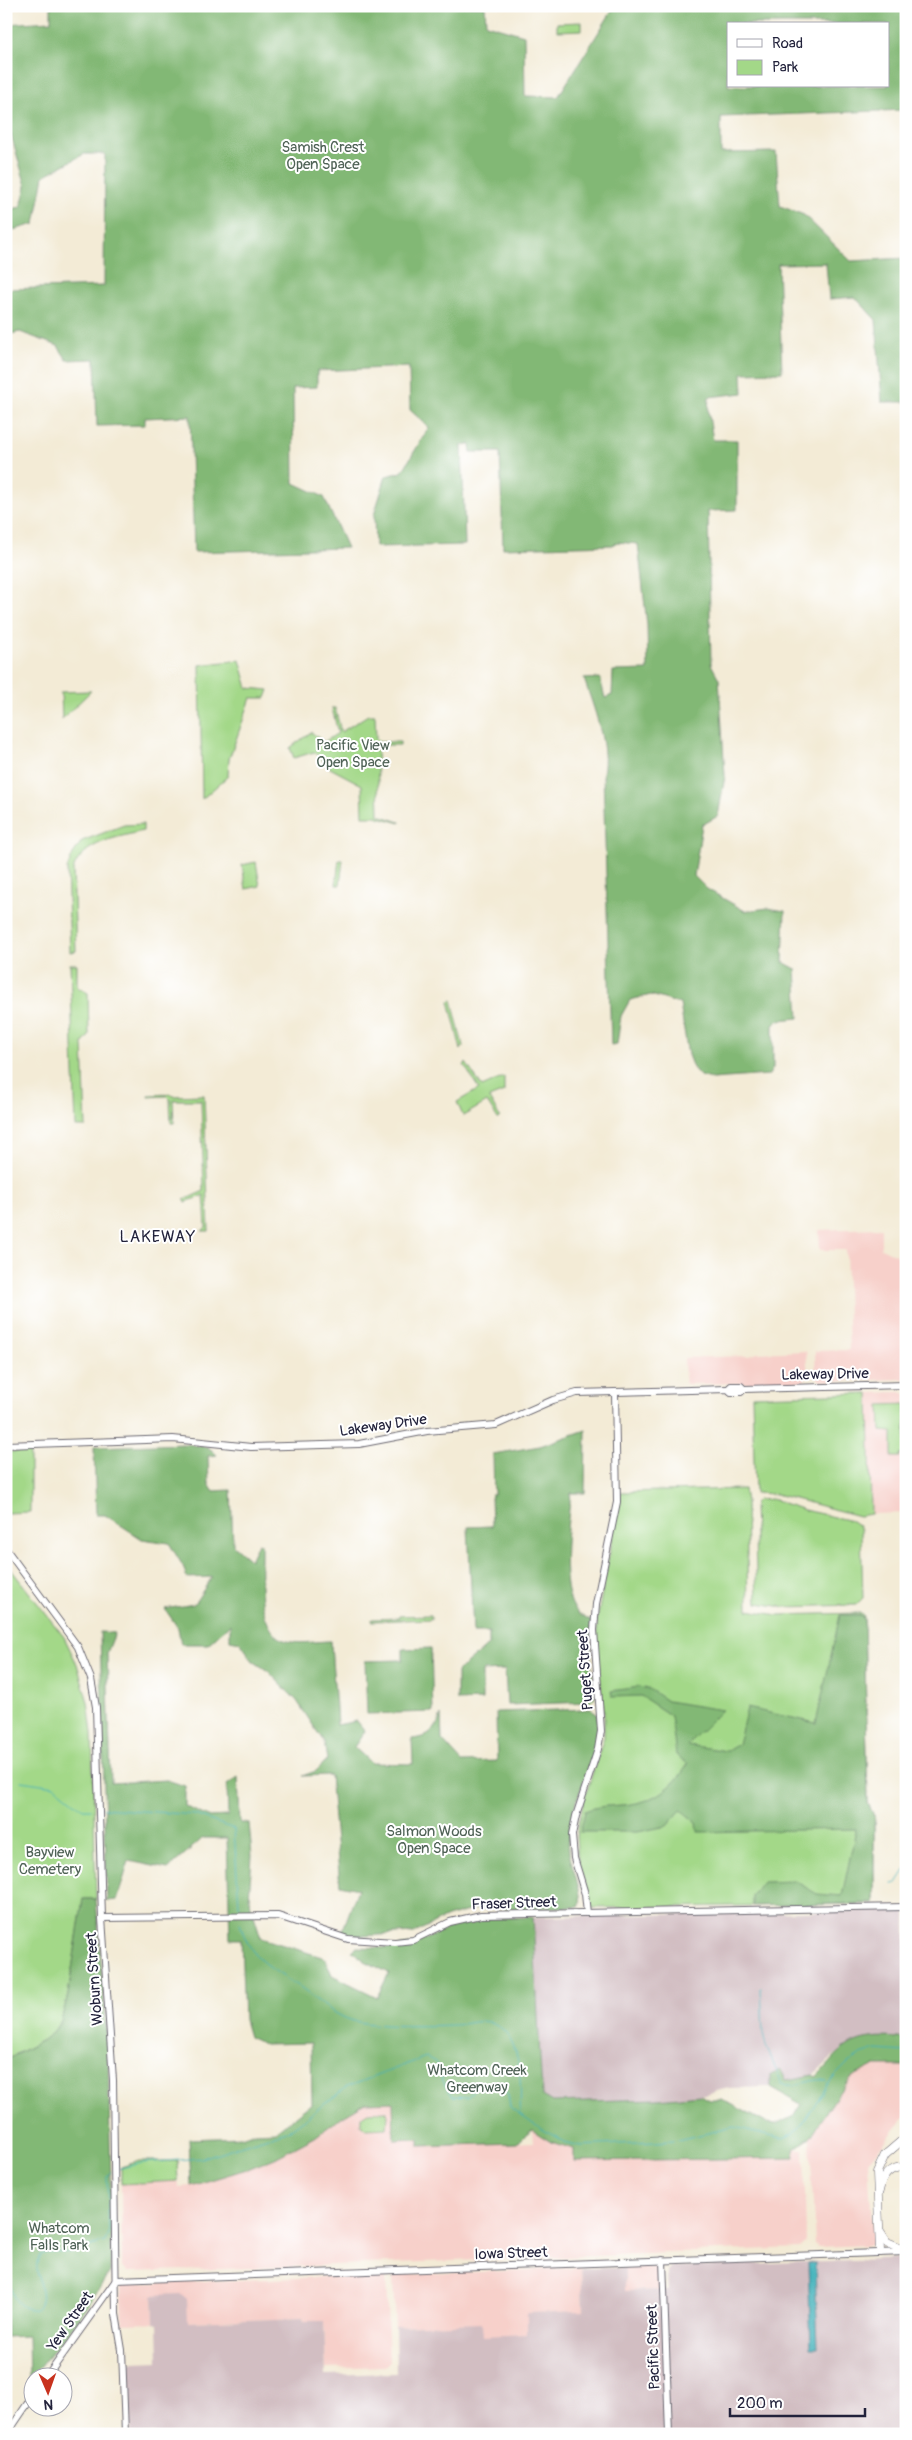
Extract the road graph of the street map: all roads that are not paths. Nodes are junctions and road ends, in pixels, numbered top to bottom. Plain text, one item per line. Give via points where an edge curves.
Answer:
1 (906, 1385) edge
2 (615, 1392) junction
3 (6, 1445) edge
4 (6, 1549) edge
5 (906, 1907) edge
6 (588, 1913) junction
7 (102, 1918) junction
8 (906, 2136) edge
9 (906, 2167) edge
10 (878, 2198) junction
11 (879, 2230) junction
12 (880, 2252) junction
13 (906, 2252) edge
14 (663, 2260) junction
15 (116, 2280) junction
16 (53, 2368) edge
17 (22, 2411) edge
18 (6, 2434) edge
19 (125, 2434) edge
20 (668, 2434) edge

1 - 2 street, Lakeway Drive via 744,1389 741,1392 728,1389
2 - 3 street, Lakeway Drive via 562,1397 491,1426 427,1431 359,1444 251,1447 166,1439
2 - 6 street, Puget Street via 617,1502 596,1604 594,1630 601,1731 572,1835 574,1858
4 - 7 street, Woburn Street via 73,1638 91,1679 96,1707
5 - 6 street, Fraser Street
6 - 7 street, Fraser Street via 470,1916 412,1940 396,1942 348,1939 278,1916
7 - 15 street, Woburn Street via 112,2048
8 - 10 highway via 890,2148 880,2163 876,2180
9 - 10 highway via 888,2171 880,2182
10 - 11 highway
11 - 12 highway
11 - 13 highway via 887,2243
12 - 13 street, Iowa Street
12 - 14 street, Iowa Street
14 - 15 street, Iowa Street
14 - 20 street, Pacific Street
15 - 16 street, Yew Street
15 - 19 street, Woburn Street
17 - 18 street

